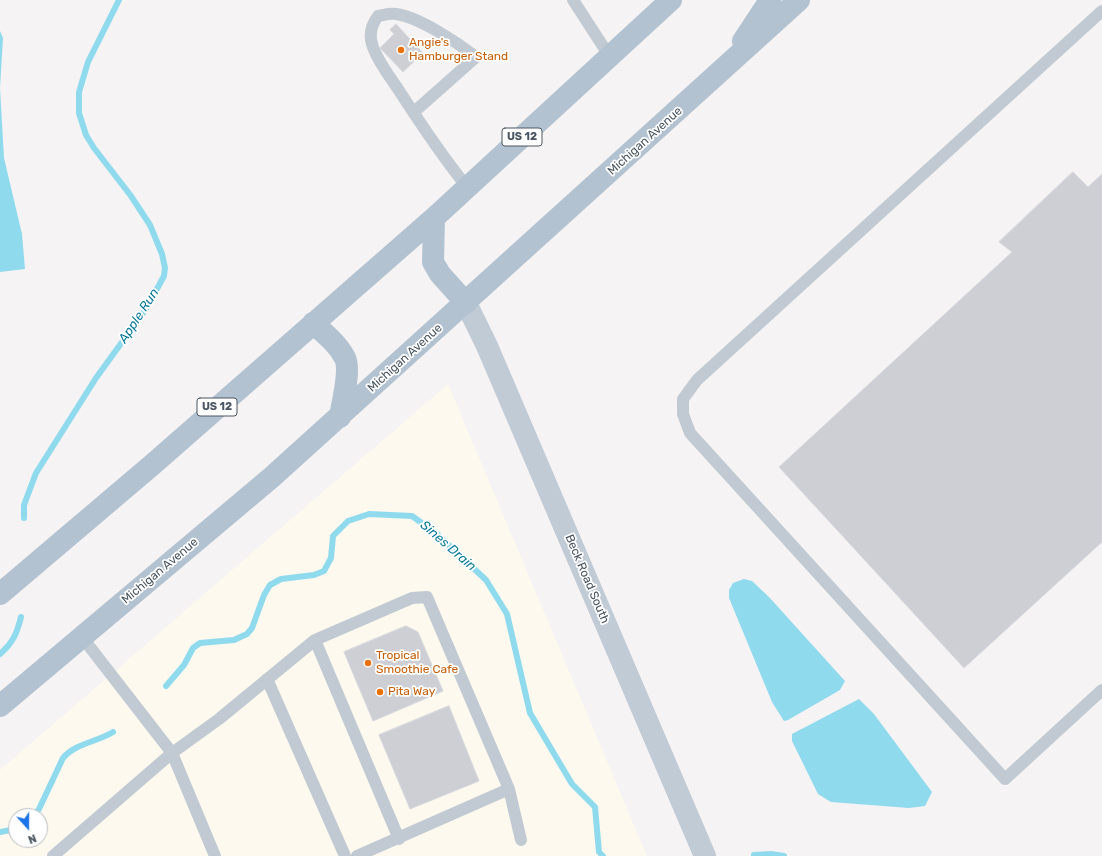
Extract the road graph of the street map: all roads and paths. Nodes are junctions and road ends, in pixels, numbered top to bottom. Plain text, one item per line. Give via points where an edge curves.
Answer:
1 (573, 0) edge
2 (671, 0) edge
3 (770, 0) edge
4 (799, 0) edge
5 (1102, 11) edge
6 (610, 56) junction
7 (726, 67) junction
8 (414, 112) junction
9 (467, 187) junction
10 (434, 218) junction
11 (466, 303) junction
12 (314, 323) junction
13 (340, 417) junction
14 (0, 594) edge
15 (82, 637) junction
16 (315, 640) junction
17 (267, 679) junction
18 (1102, 690) edge
19 (0, 706) edge
20 (172, 753) junction
21 (509, 789) junction
22 (399, 839) junction
23 (521, 840) dead end
24 (53, 856) edge
25 (215, 856) edge
26 (345, 856) edge
27 (357, 856) edge
28 (705, 856) edge

1 - 6 lane
2 - 6 main road, US 12
3 - 7 main road
4 - 7 main road, Michigan Avenue
5 - 18 lane via 697,380 683,399 683,414 690,433 1005,779
6 - 9 main road, US 12
7 - 11 main road, Michigan Avenue
8 - 8 lane via 372,45 370,32 378,16 408,16 461,45 476,58
8 - 9 lane
9 - 10 main road, US 12
10 - 11 main road via 433,262 440,274
10 - 12 main road, US 12
11 - 13 main road, Michigan Avenue
11 - 28 main road, Beck Road South via 487,346
12 - 13 main road via 334,342 346,359 347,370
12 - 14 main road, US 12
13 - 15 main road, Michigan Avenue
15 - 19 main road, Michigan Avenue
15 - 20 lane
16 - 17 lane
16 - 21 lane via 412,598 427,597
16 - 22 lane
17 - 20 lane
17 - 26 lane
20 - 24 lane
20 - 25 lane
21 - 22 lane
21 - 23 lane
22 - 27 lane

